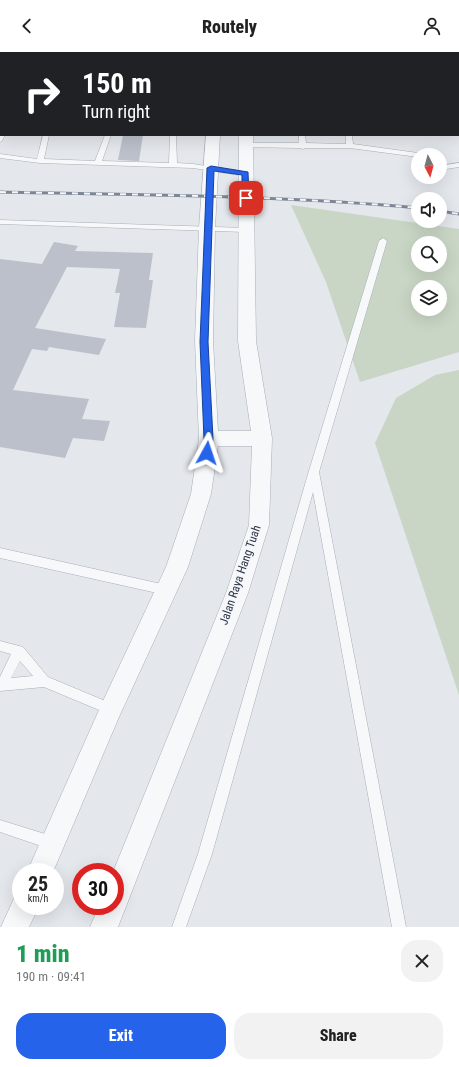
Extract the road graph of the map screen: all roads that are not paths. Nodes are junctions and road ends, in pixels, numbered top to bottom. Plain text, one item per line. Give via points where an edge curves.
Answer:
1 (0, 52) edge
2 (6, 52) edge
3 (46, 136) edge
4 (108, 136) edge
5 (173, 136) edge
6 (213, 136) edge
7 (302, 136) edge
8 (349, 136) edge
9 (246, 140) edge
10 (350, 146) junction
11 (303, 147) junction
12 (411, 154) edge
13 (0, 156) edge
14 (40, 161) junction
15 (98, 163) junction
16 (173, 165) junction
17 (459, 165) edge
18 (447, 167) edge
19 (211, 168) junction
20 (245, 174) junction
21 (0, 222) edge
22 (207, 228) junction
23 (246, 230) junction
24 (383, 241) dead end
25 (262, 438) junction
26 (209, 439) junction
27 (314, 472) junction
28 (0, 553) edge
29 (166, 590) junction
30 (0, 646) edge
31 (19, 651) junction
32 (44, 681) junction
33 (1, 685) edge
34 (111, 709) junction
35 (0, 826) edge
36 (53, 843) junction
37 (44, 863) edge
38 (124, 877) edge
39 (21, 915) edge
40 (109, 915) edge
41 (15, 927) edge
42 (104, 927) edge
43 (179, 927) edge
44 (399, 927) edge

1 - 2 street
3 - 14 lane
4 - 15 lane
5 - 16 lane
6 - 19 street
7 - 11 lane
8 - 10 lane
9 - 11 lane
9 - 20 street, Jalan Raya Hang Tuah
10 - 11 lane
10 - 12 lane
13 - 14 lane
14 - 15 lane
15 - 16 lane
16 - 19 lane
17 - 18 lane
19 - 20 lane
19 - 22 street
20 - 23 street, Jalan Raya Hang Tuah
21 - 22 lane
22 - 23 lane
22 - 26 street via 204,342
23 - 25 street, Jalan Raya Hang Tuah via 247,341
24 - 27 lane
25 - 26 street
25 - 38 street, Jalan Raya Hang Tuah via 259,525 237,593
26 - 29 street via 201,494 177,567
27 - 43 lane via 205,854
27 - 44 lane
28 - 29 lane
29 - 34 street
30 - 31 lane
31 - 32 lane
31 - 33 lane
32 - 33 lane
32 - 34 lane
34 - 36 street
35 - 36 lane
36 - 37 street
39 - 41 street
40 - 42 street

